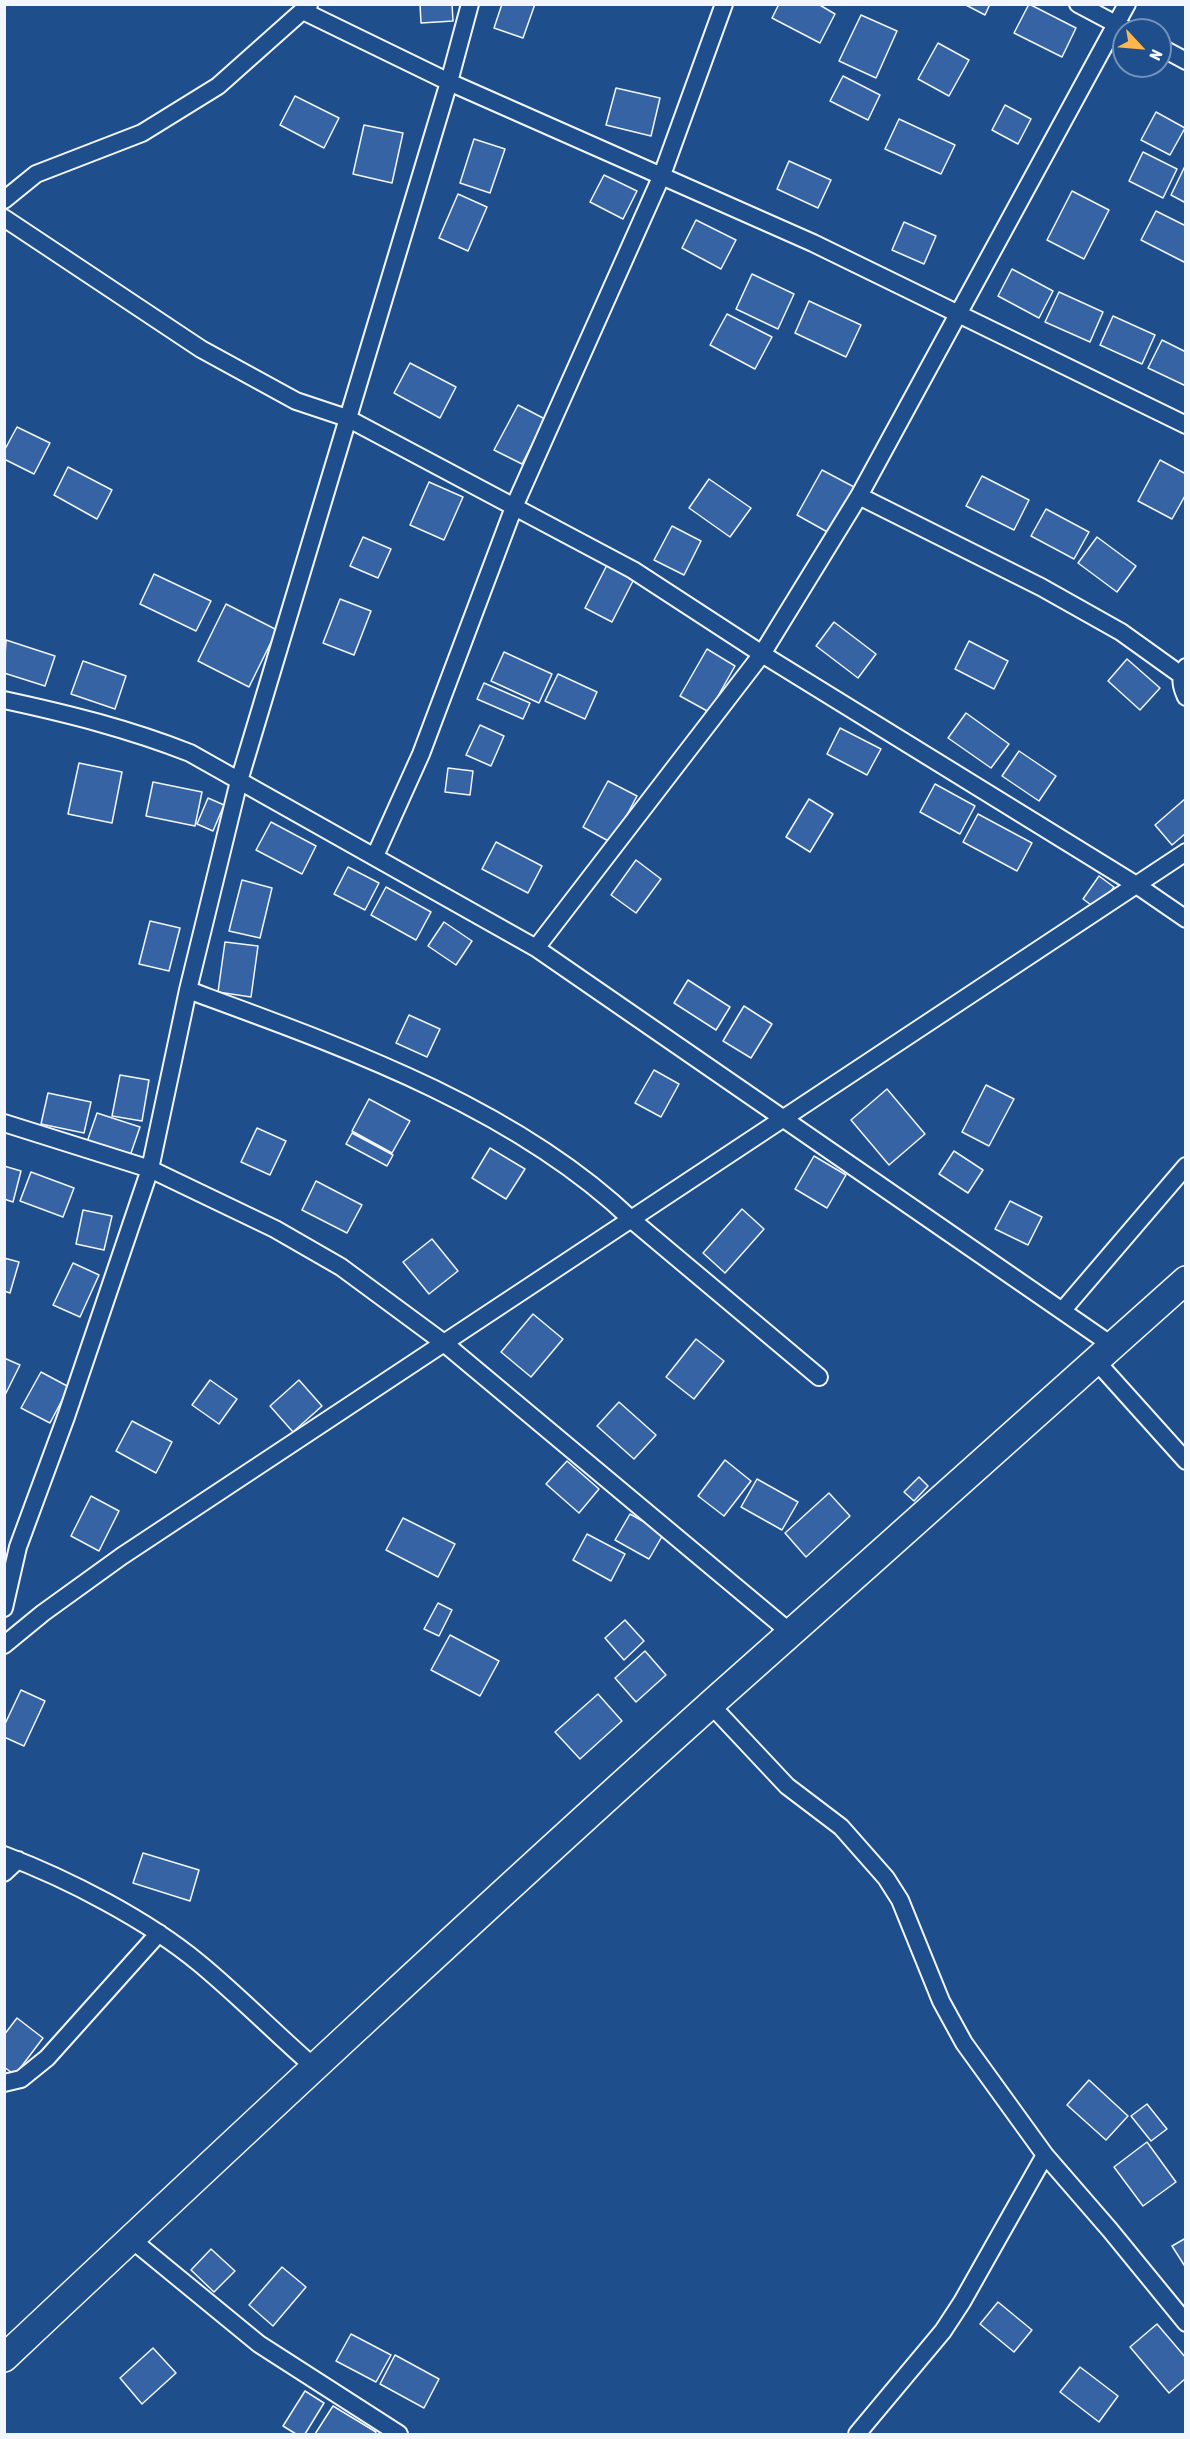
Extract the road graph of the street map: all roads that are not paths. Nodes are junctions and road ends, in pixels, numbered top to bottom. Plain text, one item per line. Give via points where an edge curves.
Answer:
1 (470, 4) edge
2 (724, 4) edge
3 (1078, 4) edge
4 (306, 8) edge
5 (1112, 22) edge
6 (1112, 43) edge
7 (1172, 53) edge
8 (1185, 61) edge
9 (449, 82) junction
10 (662, 175) junction
11 (4, 201) edge
12 (4, 218) edge
13 (957, 314) junction
14 (347, 418) junction
15 (1185, 425) edge
16 (859, 496) junction
17 (514, 507) junction
18 (762, 654) junction
19 (1183, 671) edge
20 (1185, 697) edge
21 (4, 700) edge
22 (239, 781) junction
23 (1185, 852) edge
24 (375, 856) junction
25 (1138, 886) junction
26 (1185, 919) edge
27 (536, 948) junction
28 (188, 990) junction
29 (785, 1119) junction
30 (4, 1123) edge
31 (1185, 1166) edge
32 (150, 1169) junction
33 (632, 1220) junction
34 (1185, 1280) edge
35 (1062, 1311) junction
36 (444, 1343) junction
37 (1105, 1354) junction
38 (819, 1377) dead end
39 (1185, 1461) edge
40 (4, 1608) edge
41 (791, 1633) junction
42 (4, 1645) edge
43 (711, 1705) junction
44 (11, 1858) edge
45 (4, 1873) edge
46 (159, 1933) junction
47 (314, 2067) junction
48 (4, 2083) edge
49 (1045, 2155) junction
50 (131, 2239) junction
51 (1185, 2323) edge
52 (4, 2358) edge
53 (399, 2434) edge
54 (857, 2434) edge

1 - 9 street
2 - 10 street
3 - 5 street
4 - 9 street
4 - 11 street via 218,86 142,133 36,174
6 - 13 street
7 - 8 street
9 - 10 street
9 - 14 street
10 - 13 street
10 - 17 street
12 - 14 street via 201,349 296,400
13 - 15 street
13 - 16 street
14 - 17 street
14 - 22 street
16 - 18 street
16 - 19 street via 1091,615
17 - 18 street via 633,570
17 - 24 street via 421,753
18 - 25 street
18 - 27 street
19 - 20 street via 1181,686
21 - 22 street via 94,719 142,734 190,753
22 - 24 street
22 - 28 street
23 - 25 street
24 - 27 street
25 - 26 street
25 - 29 street
27 - 29 street
28 - 32 street
28 - 33 street via 327,1041 500,1123 563,1163
29 - 33 street
29 - 35 street
30 - 32 street
31 - 35 street
32 - 36 street via 275,1229 341,1267
32 - 40 street via 18,1547
33 - 36 street
33 - 38 street
34 - 37 main road
35 - 37 street
36 - 41 street
36 - 42 street via 122,1556
37 - 39 street
37 - 41 main road
41 - 43 main road
43 - 47 main road
43 - 49 street via 787,1786 840,1827 886,1878 900,1900 941,2001 964,2043
44 - 45 street
44 - 46 street
46 - 47 street via 198,1962
46 - 48 street via 48,2058 21,2079
47 - 50 main road
49 - 51 street
49 - 54 street via 943,2331
50 - 52 main road
50 - 53 street via 259,2344

